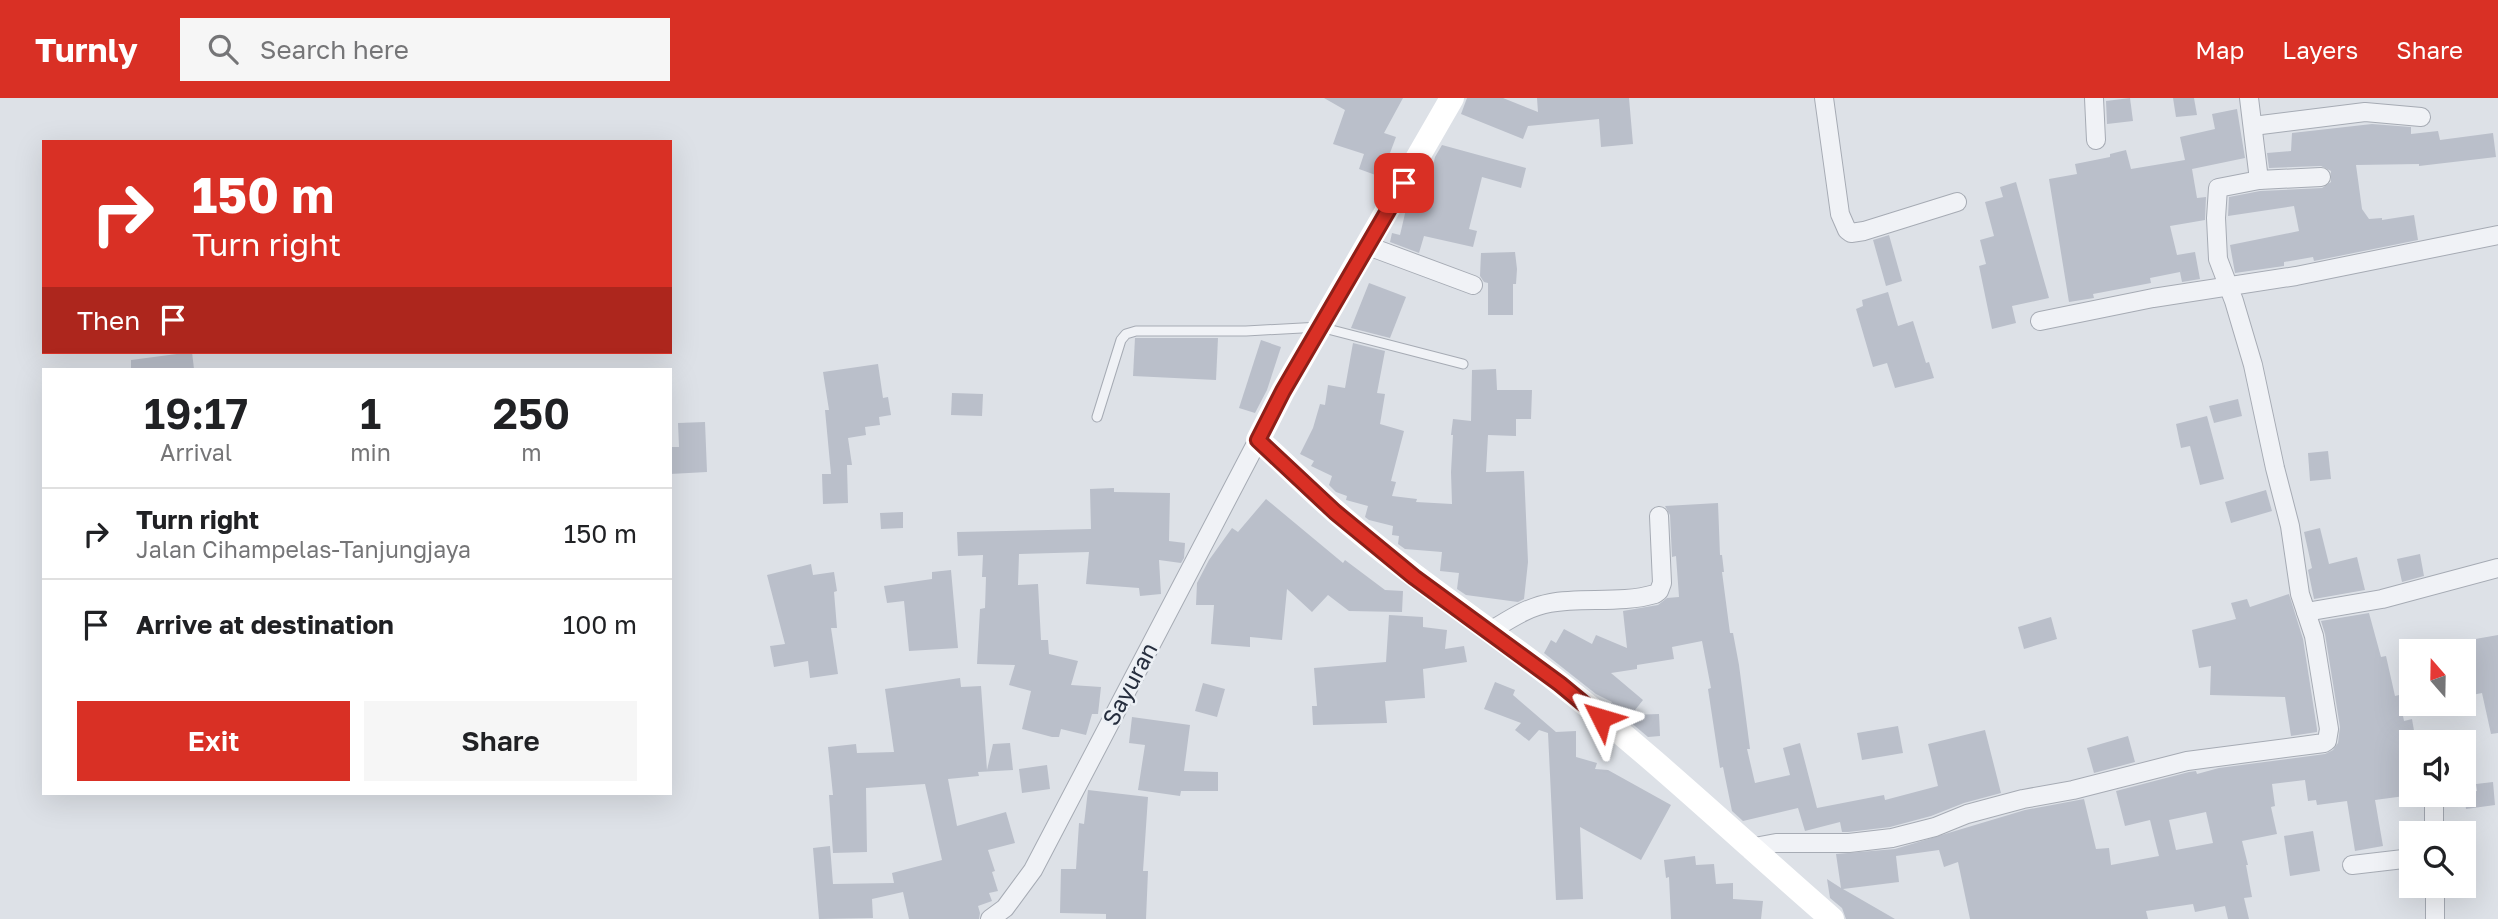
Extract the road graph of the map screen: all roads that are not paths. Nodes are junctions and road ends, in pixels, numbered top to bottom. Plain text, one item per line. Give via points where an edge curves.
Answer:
1 (1452, 98) edge
2 (1824, 98) edge
3 (2094, 98) edge
4 (2249, 98) edge
5 (2421, 117) dead end
6 (2253, 127) junction
7 (2096, 140) dead end
8 (2321, 177) dead end
9 (2259, 180) junction
10 (1957, 202) dead end
11 (2498, 235) edge
12 (1367, 246) junction
13 (1473, 285) dead end
14 (2227, 287) junction
15 (2040, 321) dead end
16 (1320, 327) junction
17 (1463, 364) dead end
18 (1097, 417) dead end
19 (1258, 440) junction
20 (1659, 516) dead end
21 (2498, 568) edge
22 (2306, 612) junction
23 (1490, 631) junction
24 (1749, 848) junction
25 (2399, 860) edge
26 (2352, 865) dead end
27 (2435, 898) edge
28 (990, 919) edge
29 (1832, 919) edge
30 (2435, 919) edge

1 - 12 main road
2 - 10 street via 1840,214 1847,230 1864,232
3 - 7 street
4 - 6 street
5 - 6 street via 2365,112
6 - 9 street
8 - 9 street
9 - 14 street via 2218,188 2218,259
11 - 14 street
12 - 13 street
12 - 16 main road
14 - 15 street
14 - 22 street via 2253,365
16 - 17 lane
16 - 18 lane via 1126,334
16 - 19 main road
19 - 23 main road via 1335,512
19 - 28 street, Sayuran via 1033,870 1005,908
20 - 23 street via 1662,583 1655,594 1549,603 1523,611
21 - 22 street via 2382,599
22 - 24 street via 2329,729 2324,743 2187,761 2023,799 1892,838
23 - 24 main road via 1703,802
24 - 29 main road
25 - 26 street
27 - 30 street

